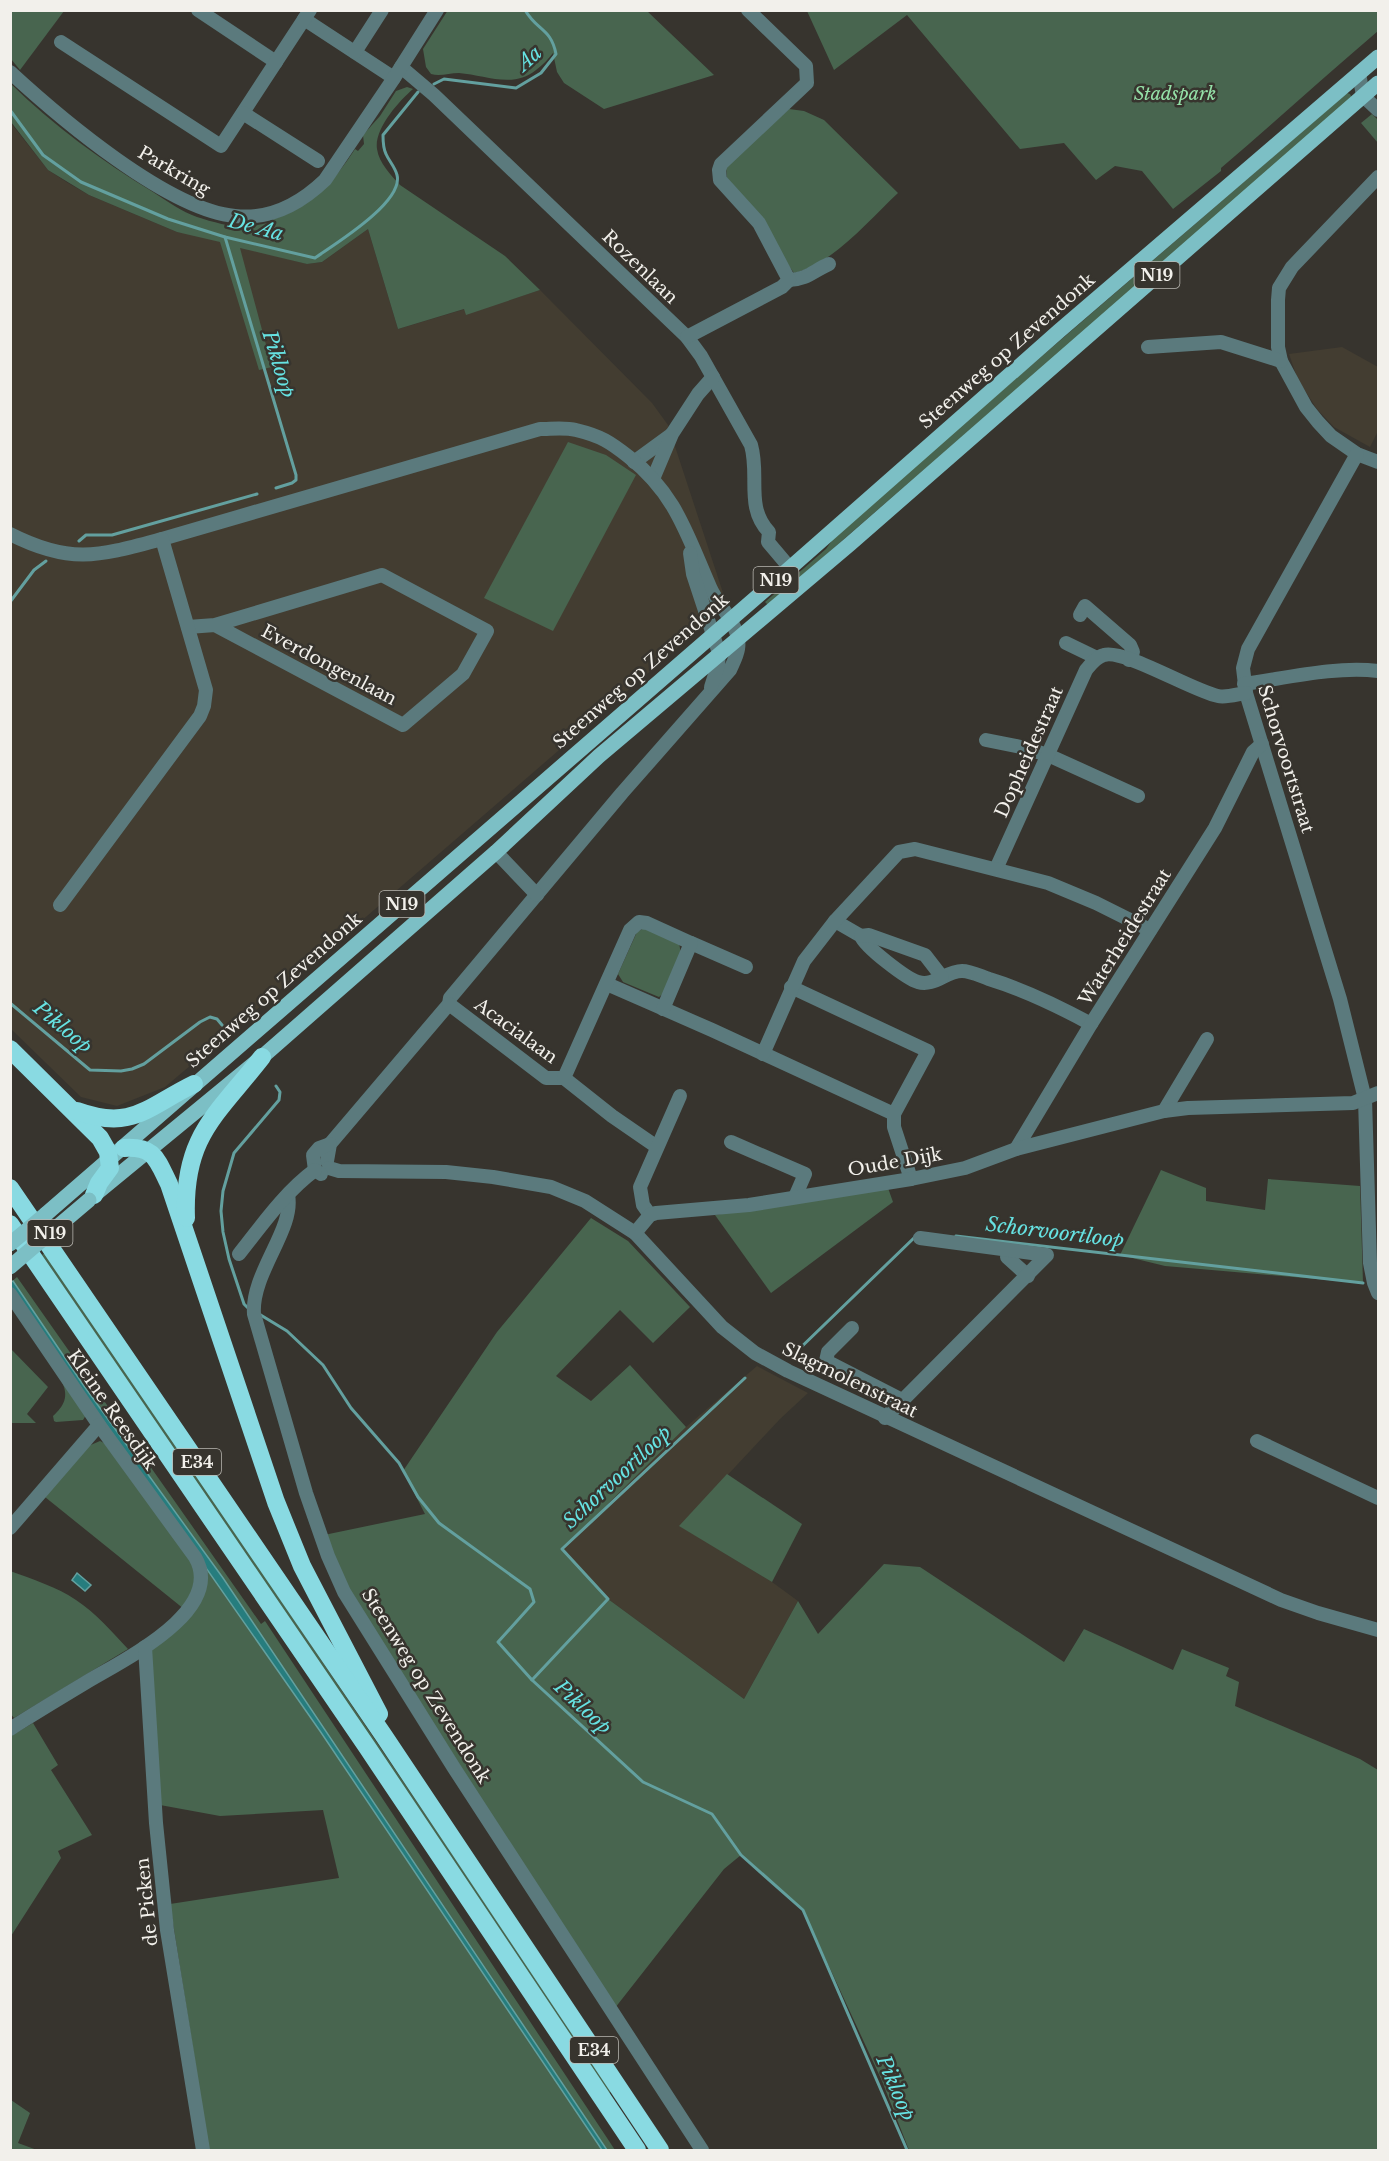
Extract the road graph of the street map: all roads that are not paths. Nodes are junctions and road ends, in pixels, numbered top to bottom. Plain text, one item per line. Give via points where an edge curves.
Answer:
1 (198, 10) edge
2 (382, 10) edge
3 (437, 10) edge
4 (748, 10) edge
5 (307, 15) edge
6 (61, 42) dead end
7 (355, 52) junction
8 (1378, 57) edge
9 (276, 62) junction
10 (10, 72) edge
11 (398, 73) junction
12 (1359, 73) junction
13 (1378, 86) edge
14 (1363, 96) junction
15 (1378, 110) edge
16 (243, 113) junction
17 (318, 161) dead end
18 (1378, 177) edge
19 (829, 264) dead end
20 (789, 280) junction
21 (687, 337) junction
22 (1148, 347) dead end
23 (1281, 361) junction
24 (713, 377) junction
25 (672, 434) junction
26 (1357, 454) junction
27 (634, 462) junction
28 (1378, 462) edge
29 (653, 478) junction
30 (688, 533) junction
31 (10, 534) edge
32 (162, 539) junction
33 (790, 568) junction
34 (1080, 615) dead end
35 (729, 620) junction
36 (215, 625) junction
37 (188, 627) junction
38 (712, 635) junction
39 (738, 637) junction
40 (1066, 643) dead end
41 (719, 653) junction
42 (1099, 657) junction
43 (1129, 660) junction
44 (1378, 671) edge
45 (1245, 689) junction
46 (708, 695) junction
47 (986, 740) dead end
48 (1262, 744) junction
49 (1048, 755) junction
50 (1138, 796) dead end
51 (496, 852) junction
52 (996, 869) junction
53 (537, 895) junction
54 (60, 905) dead end
55 (835, 921) junction
56 (1150, 930) junction
57 (861, 936) junction
58 (691, 943) junction
59 (746, 967) dead end
60 (942, 977) junction
61 (606, 984) junction
62 (791, 987) junction
63 (449, 1004) junction
64 (663, 1009) junction
65 (1091, 1024) junction
66 (1207, 1039) dead end
67 (10, 1049) edge
68 (763, 1054) junction
69 (262, 1057) junction
70 (564, 1078) junction
71 (194, 1084) junction
72 (1378, 1093) edge
73 (680, 1096) dead end
74 (1365, 1099) junction
75 (72, 1109) junction
76 (1164, 1111) junction
77 (894, 1114) junction
78 (731, 1142) dead end
79 (657, 1147) junction
80 (1016, 1149) junction
81 (148, 1150) junction
82 (117, 1154) junction
83 (322, 1166) junction
84 (911, 1179) junction
85 (10, 1188) edge
86 (88, 1194) junction
87 (288, 1196) junction
88 (795, 1197) junction
89 (650, 1215) junction
90 (10, 1224) edge
91 (635, 1233) junction
92 (187, 1235) junction
93 (920, 1238) dead end
94 (10, 1244) edge
95 (239, 1254) dead end
96 (1007, 1257) dead end
97 (10, 1267) edge
98 (1028, 1276) junction
99 (1378, 1293) edge
100 (10, 1294) edge
101 (852, 1328) dead end
102 (902, 1400) junction
103 (885, 1418) junction
104 (99, 1425) junction
105 (1257, 1442) dead end
106 (1378, 1498) edge
107 (10, 1528) edge
108 (1378, 1630) edge
109 (145, 1647) junction
110 (10, 1729) edge
111 (384, 1736) junction
112 (203, 2151) edge
113 (637, 2151) edge
114 (660, 2151) edge
115 (702, 2151) edge

1 - 9 street
2 - 7 street
3 - 11 street, Parkring
4 - 20 street via 806,66 807,83 722,164 720,180 759,223
5 - 7 street, Rozenlaan
5 - 9 street
6 - 16 street via 220,147
7 - 11 street, Rozenlaan
8 - 12 main road, Steenweg op Zevendonk / N19
9 - 16 street
10 - 11 street, Parkring via 74,127 149,180 206,211 237,217 288,207 311,194 337,165
11 - 21 street, Rozenlaan via 434,95
12 - 13 street
12 - 14 street
12 - 33 main road, Steenweg op Zevendonk / N19
13 - 14 main road, Steenweg op Zevendonk / N19
14 - 15 street
14 - 39 main road, Steenweg op Zevendonk / N19
16 - 17 street
18 - 23 street via 1284,277 1278,300
19 - 20 street via 806,278
20 - 21 street
21 - 24 street, Rozenlaan
22 - 23 street via 1221,342
23 - 26 street via 1318,422
24 - 25 street
24 - 33 street, Rozenlaan via 752,445 755,508 760,523 769,532 768,542
25 - 27 street
25 - 29 street
26 - 28 street
26 - 45 street, Schorvoortstraat via 1248,649 1243,668
27 - 29 street
27 - 32 street via 607,440 574,429 540,429
29 - 30 street
30 - 35 street via 714,598
30 - 38 street via 693,574
31 - 32 street via 49,551 72,555 100,555
32 - 37 street
33 - 35 main road, Steenweg op Zevendonk / N19
34 - 43 street via 1085,606 1124,640 1132,648
35 - 38 main road, Steenweg op Zevendonk / N19
35 - 39 street
36 - 36 street, Everdongenlaan via 382,575 487,631 463,674 403,725
36 - 37 street, Everdongenlaan
37 - 54 street via 206,690 200,716
38 - 41 street
38 - 71 main road, Steenweg op Zevendonk / N19
39 - 41 main road, Steenweg op Zevendonk / N19
39 - 46 street via 730,670
40 - 42 street
41 - 46 street
41 - 51 main road, Steenweg op Zevendonk / N19 via 599,756
42 - 43 street via 1110,654
42 - 49 street, Dopheidestraat via 1086,670
43 - 45 street via 1220,697
44 - 45 street via 1324,673
45 - 48 street, Schorvoortstraat
46 - 53 street
47 - 49 street
48 - 56 street, Waterheidestraat via 1253,752 1215,828
48 - 74 street, Schorvoortstraat via 1340,999
49 - 50 street
49 - 52 street, Dopheidestraat
51 - 53 street
51 - 69 main road, Steenweg op Zevendonk / N19
52 - 55 street via 906,849
52 - 56 street via 1048,883
53 - 63 street
55 - 57 street
55 - 62 street via 804,961
56 - 65 street, Waterheidestraat
57 - 60 street via 869,935 925,955
57 - 60 street via 873,950 917,982 931,983
58 - 59 street, Acacialaan
58 - 61 street, Acacialaan via 639,922 630,930
58 - 64 street
60 - 65 street via 970,972 1014,987
61 - 64 street
61 - 70 street, Acacialaan
62 - 68 street
62 - 77 street via 928,1052
63 - 70 street, Acacialaan via 546,1078
63 - 83 street via 330,1144
64 - 68 street
65 - 80 street, Waterheidestraat
66 - 76 street
67 - 75 highway
68 - 77 street
69 - 81 main road, Steenweg op Zevendonk / N19
69 - 92 highway via 216,1111 198,1142 187,1179
70 - 79 street, Acacialaan
71 - 75 highway via 146,1111 123,1118 100,1119
71 - 82 main road, Steenweg op Zevendonk / N19
72 - 74 street, Oude Dijk
73 - 79 street
74 - 76 street, Oude Dijk via 1353,1103
74 - 99 street, Schorvoortstraat via 1370,1263
75 - 82 highway
76 - 80 street, Oude Dijk
77 - 84 street via 894,1128
78 - 88 street via 805,1174
79 - 89 street via 640,1187
80 - 84 street, Oude Dijk via 965,1168
81 - 82 highway via 136,1148
81 - 86 main road, Steenweg op Zevendonk / N19
81 - 92 highway via 169,1184
82 - 86 highway via 99,1184
83 - 87 street
83 - 91 street, Slagmolenstraat via 339,1171 446,1172 552,1187 585,1201
84 - 88 street, Oude Dijk
85 - 111 highway, E34
86 - 94 main road, Steenweg op Zevendonk / N19, bridge
86 - 97 main road, Steenweg op Zevendonk / N19, bridge
87 - 95 street
87 - 115 street, Steenweg op Zevendonk via 281,1232 254,1295 254,1314 302,1482 328,1556 344,1592 454,1768
88 - 89 street, Oude Dijk
89 - 91 street
90 - 113 highway, E34
91 - 103 street, Slagmolenstraat via 722,1327 755,1353
92 - 111 highway via 276,1502 302,1566 376,1706
93 - 98 street via 1047,1255
96 - 98 street
98 - 102 street
100 - 104 street, Kleine Reesdijk
101 - 102 street via 828,1352 826,1361
102 - 103 street
103 - 108 street, Slagmolenstraat via 1281,1600
104 - 107 street
104 - 109 street, Kleine Reesdijk via 202,1570 201,1588 183,1616
105 - 106 street
109 - 110 street, Kleine Reesdijk
109 - 112 street, de Picken via 167,1930
111 - 114 highway, E34

